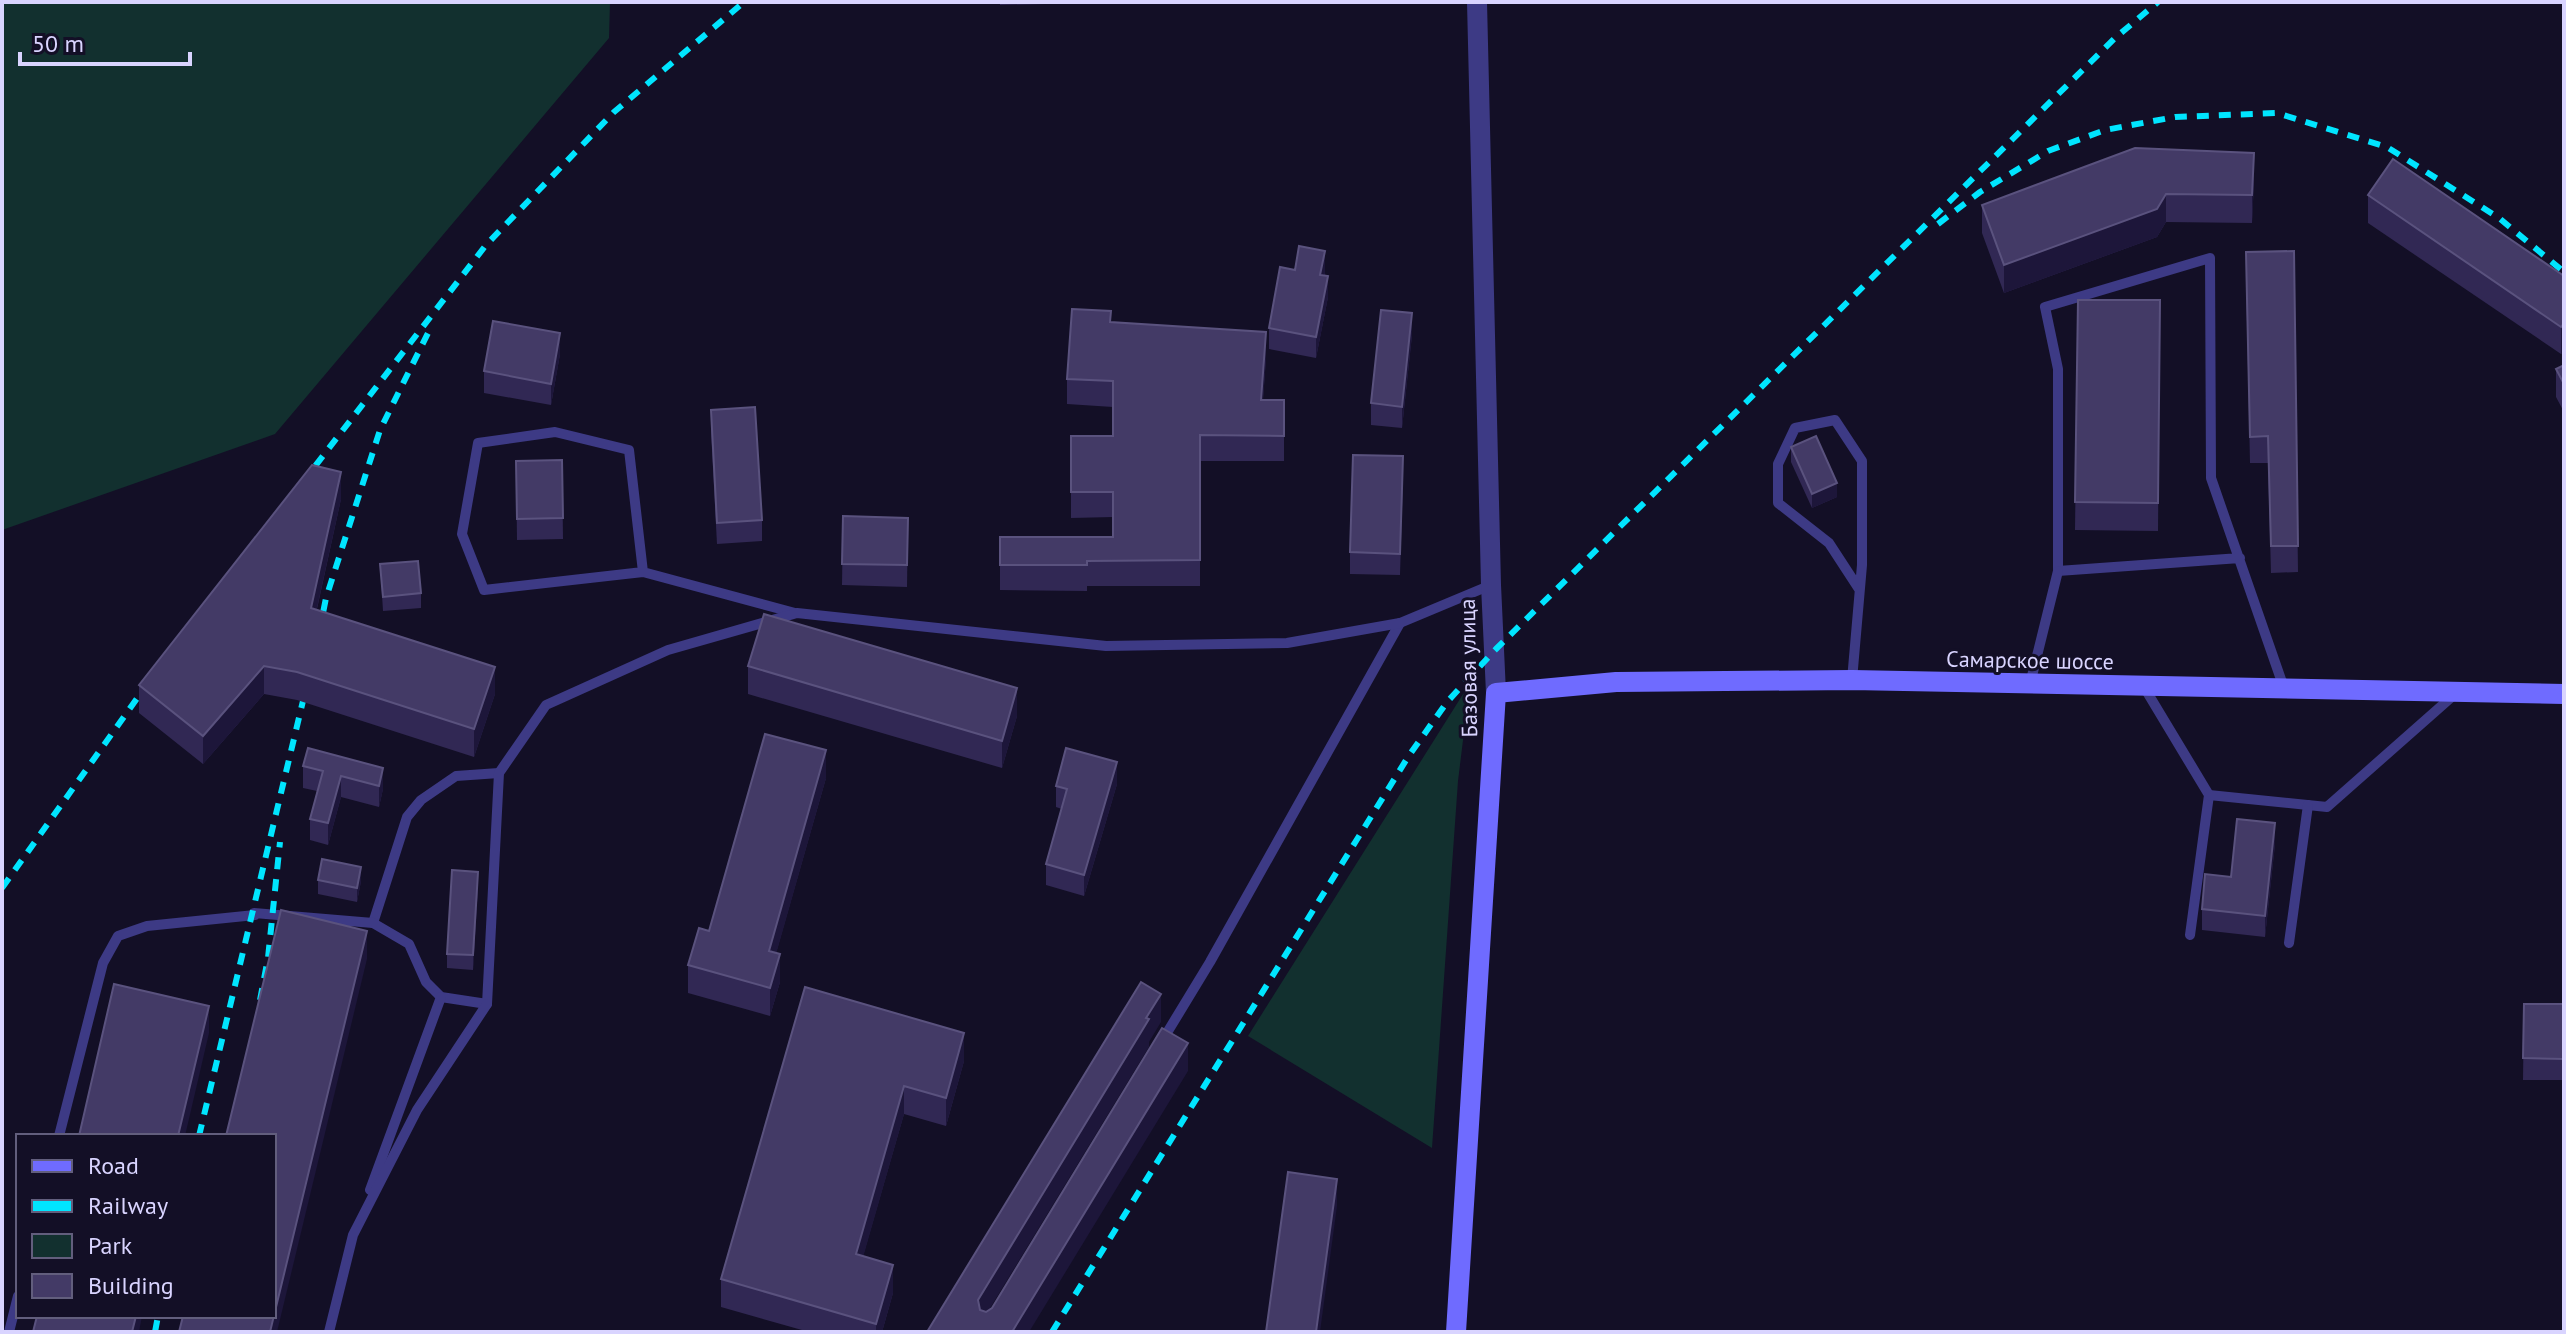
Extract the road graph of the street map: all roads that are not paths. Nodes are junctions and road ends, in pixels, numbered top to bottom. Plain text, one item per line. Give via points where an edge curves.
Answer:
1 (1477, 2) edge
2 (2240, 558) junction
3 (2058, 571) junction
4 (643, 572) junction
5 (1491, 585) junction
6 (1859, 589) junction
7 (797, 613) junction
8 (1400, 623) junction
9 (1852, 680) junction
10 (2030, 684) junction
11 (2144, 687) junction
12 (2285, 690) junction
13 (1496, 693) junction
14 (2457, 693) junction
15 (2564, 694) edge
16 (499, 773) junction
17 (2209, 795) junction
18 (2308, 805) junction
19 (373, 923) junction
20 (2190, 935) dead end
21 (2289, 943) dead end
22 (441, 997) junction
23 (487, 1004) junction
24 (1154, 1054) edge
25 (60, 1134) edge
26 (353, 1235) junction
27 (16, 1304) edge
28 (9, 1332) edge
29 (329, 1332) edge
30 (1456, 1332) edge

1 - 5 street, Базовая улица
2 - 3 lane
2 - 3 lane via 2211,478 2210,258 2045,307 2058,369
2 - 12 lane
3 - 10 lane
4 - 4 lane via 484,590 462,534 478,443 555,432 629,450
4 - 7 lane
5 - 8 lane
5 - 13 street, Базовая улица
6 - 6 lane via 1862,461 1835,420 1795,428 1778,464 1778,503 1829,543
6 - 9 lane
7 - 8 lane via 1106,646 1287,643
7 - 16 lane via 668,650 546,705
8 - 24 lane
9 - 10 street, Самарское шоссе
9 - 13 street, Самарское шоссе via 1616,682
10 - 11 street, Самарское шоссе
11 - 12 street, Самарское шоссе
11 - 17 lane
12 - 14 street, Самарское шоссе
13 - 30 street, Базовая улица
14 - 15 street, Самарское шоссе
14 - 18 lane via 2327,807
16 - 19 lane via 456,776 421,800 407,817
16 - 23 lane
17 - 18 lane
17 - 20 lane
18 - 21 lane
19 - 22 lane via 409,944 426,982
19 - 25 lane via 254,913 147,926 118,936 103,963
22 - 23 lane
22 - 26 lane
23 - 26 lane via 417,1110
26 - 29 lane
27 - 28 lane

